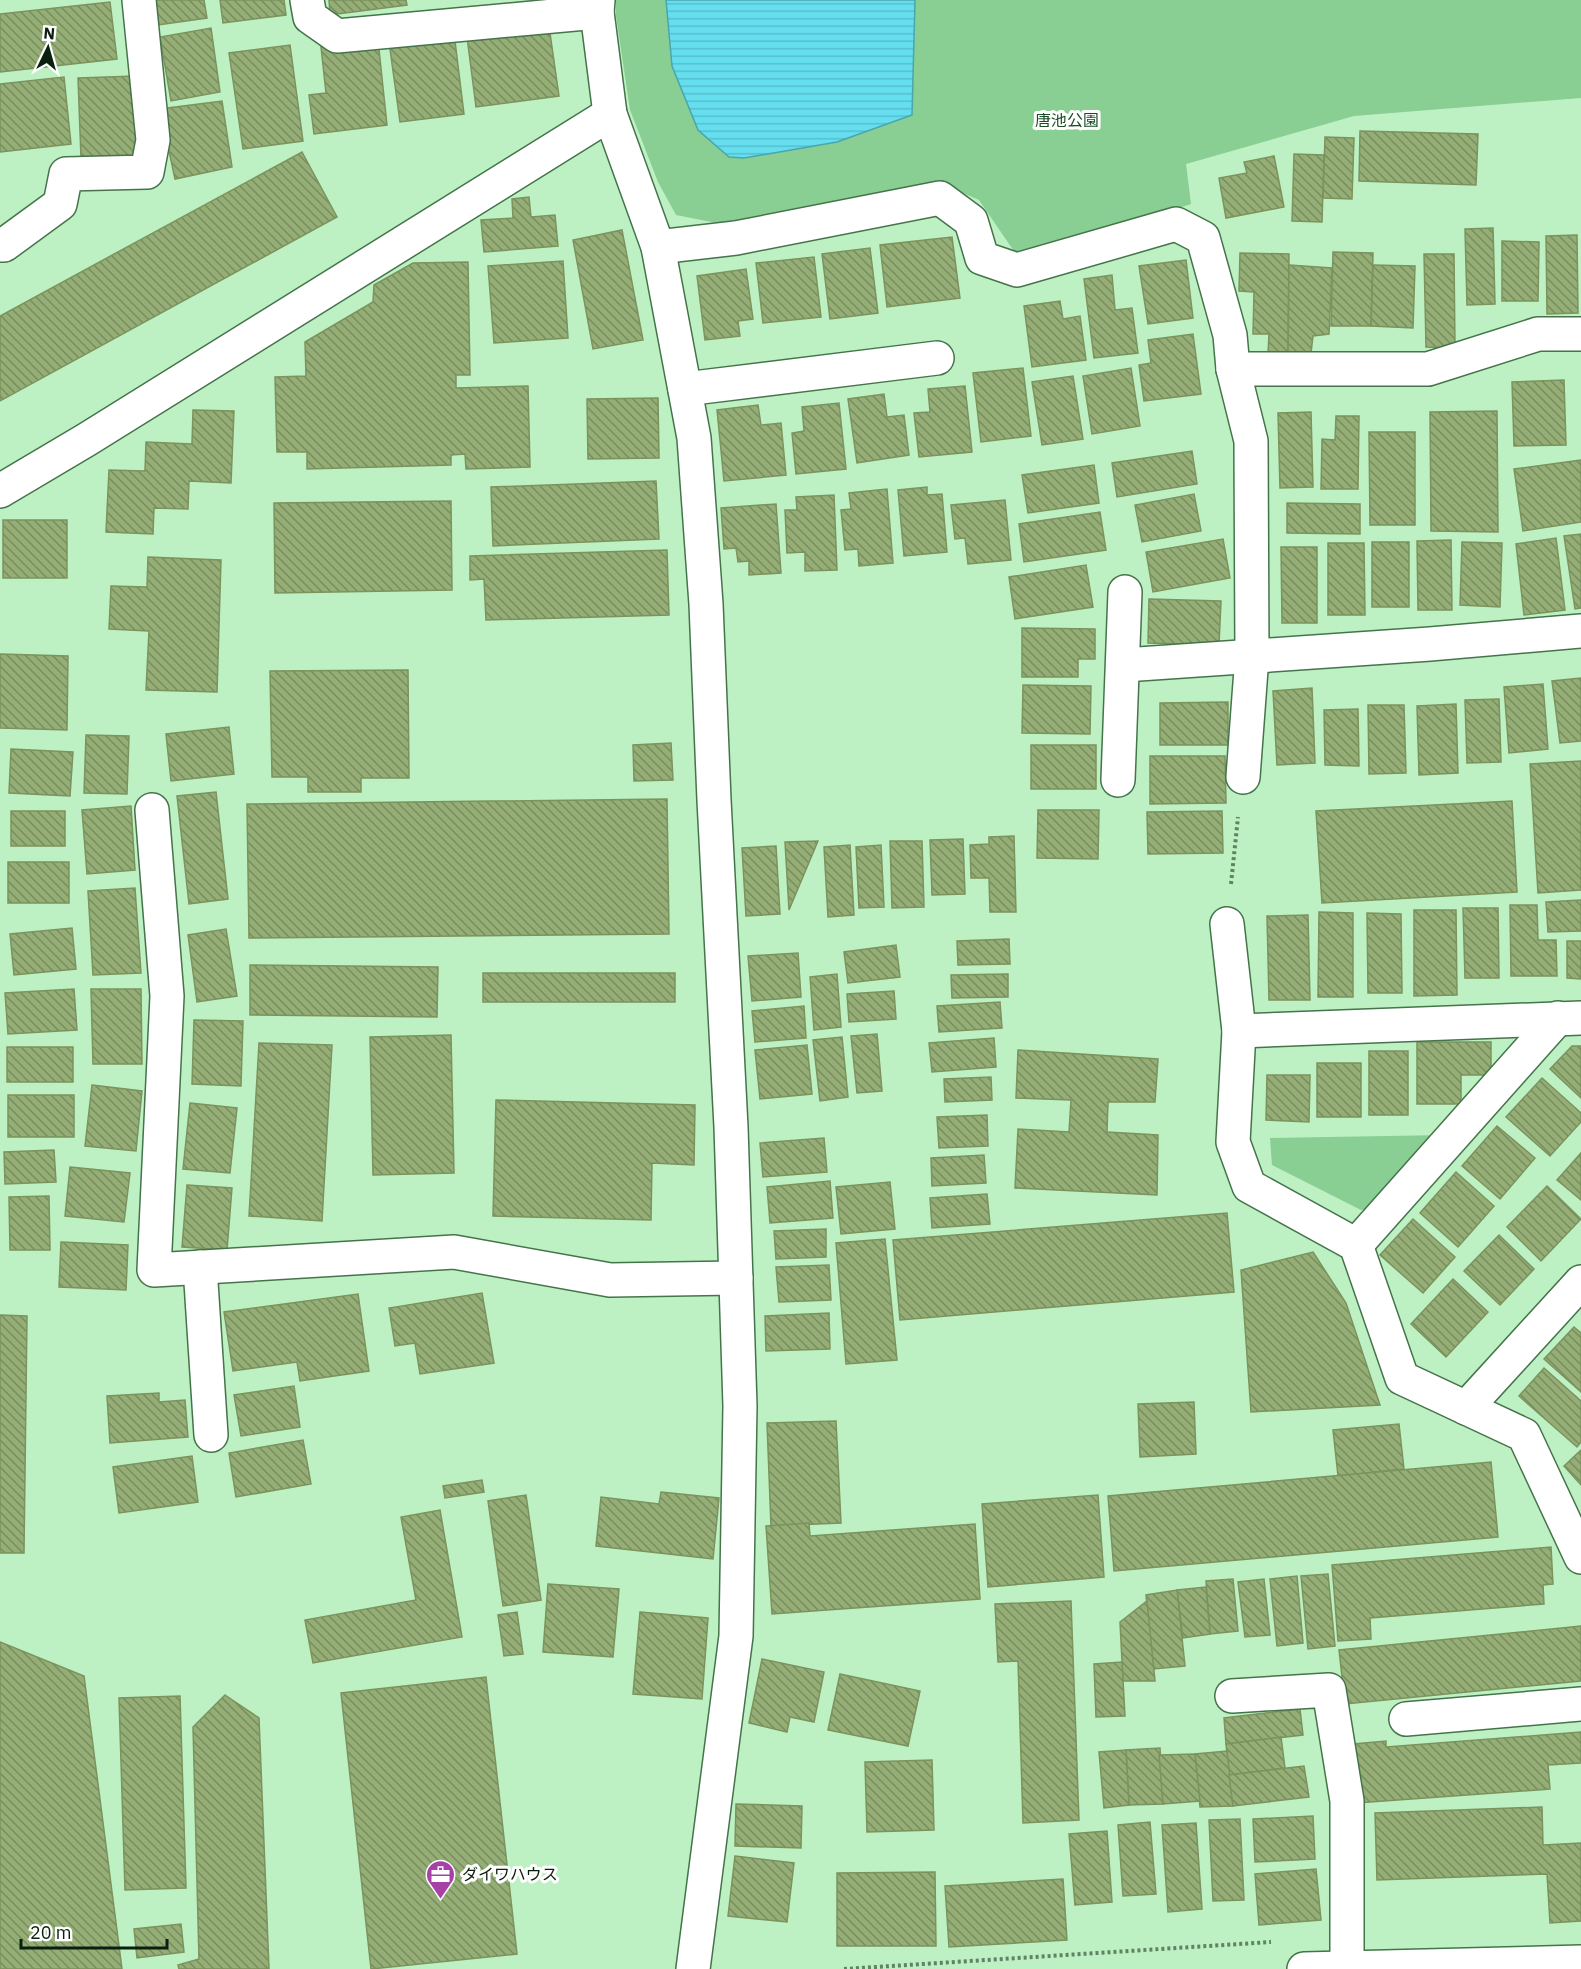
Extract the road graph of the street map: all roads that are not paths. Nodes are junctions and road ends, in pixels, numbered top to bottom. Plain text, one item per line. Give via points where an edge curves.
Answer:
1 (139, 0) edge
2 (307, 0) edge
3 (597, 6) edge
4 (610, 114) junction
5 (0, 245) edge
6 (658, 247) junction
7 (1581, 334) edge
8 (936, 358) dead end
9 (1233, 369) junction
10 (685, 389) junction
11 (0, 491) edge
12 (1125, 592) dead end
13 (1581, 631) edge
14 (1252, 656) junction
15 (1124, 665) junction
16 (1243, 777) road end
17 (1118, 780) dead end
18 (152, 810) dead end
19 (1227, 924) road end
20 (1569, 1018) edge
21 (1239, 1031) junction
22 (1356, 1245) junction
23 (200, 1267) junction
24 (736, 1278) junction
25 (1581, 1282) edge
26 (1466, 1408) junction
27 (211, 1435) dead end
28 (1580, 1553) edge
29 (1232, 1696) dead end
30 (1581, 1704) edge
31 (1406, 1719) dead end
32 (1581, 1962) edge
33 (1347, 1967) junction
34 (693, 1969) edge
35 (1304, 1969) edge

1 - 5 street via 153,140 147,172 66,174 60,204
2 - 3 street via 310,17 337,36
3 - 4 street
4 - 6 street
4 - 11 street
6 - 9 street via 736,238 940,198 971,221 982,258 1017,270 1176,224 1203,238 1230,335
6 - 10 street
7 - 9 street via 1538,334 1428,369
8 - 10 street
9 - 14 street via 1251,441
10 - 24 street via 694,438 706,604
12 - 15 street
13 - 14 street
14 - 15 street
14 - 16 street
15 - 17 street
18 - 23 street via 167,996 154,1270
19 - 21 street
20 - 21 street
20 - 22 street
21 - 22 street via 1233,1142 1249,1186
22 - 26 street via 1402,1378
23 - 24 street via 454,1252 610,1280
23 - 27 street
24 - 34 street via 740,1406 736,1636
25 - 26 street
26 - 28 street via 1524,1435
29 - 33 street via 1329,1690 1347,1801
30 - 31 street
32 - 33 street
33 - 35 street

